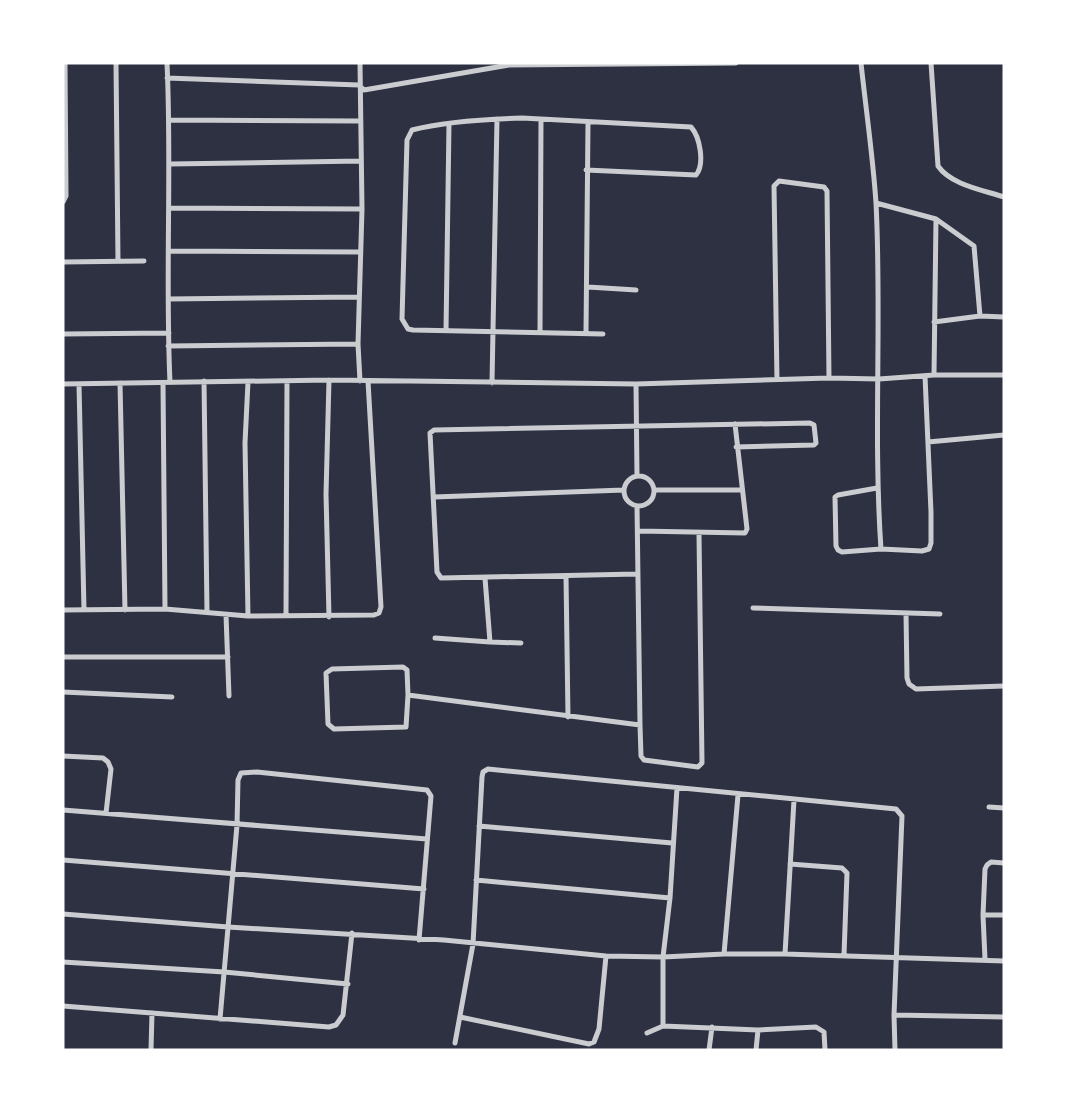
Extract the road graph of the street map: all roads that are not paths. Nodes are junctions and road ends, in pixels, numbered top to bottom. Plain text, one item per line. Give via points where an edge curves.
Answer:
1 (65, 63) edge
2 (116, 63) edge
3 (166, 63) edge
4 (360, 63) edge
5 (736, 63) edge
6 (861, 63) edge
7 (931, 63) edge
8 (600, 64) edge
9 (167, 78) junction
10 (359, 85) junction
11 (497, 119) junction
12 (169, 120) junction
13 (541, 120) junction
14 (360, 121) junction
15 (588, 123) junction
16 (449, 124) junction
17 (361, 161) junction
18 (170, 164) junction
19 (586, 170) junction
20 (1004, 197) edge
21 (63, 202) edge
22 (876, 202) junction
23 (170, 208) junction
24 (362, 209) junction
25 (936, 219) junction
26 (169, 251) junction
27 (361, 252) junction
28 (118, 261) junction
29 (144, 261) dead end
30 (63, 262) edge
31 (588, 287) junction
32 (636, 290) dead end
33 (359, 297) junction
34 (168, 299) junction
35 (980, 316) junction
36 (1004, 316) edge
37 (934, 322) junction
38 (446, 331) junction
39 (492, 332) junction
40 (169, 333) junction
41 (540, 333) junction
42 (586, 333) junction
43 (63, 334) edge
44 (603, 334) dead end
45 (358, 344) junction
46 (168, 346) junction
47 (926, 375) junction
48 (934, 375) junction
49 (1004, 375) edge
50 (828, 378) junction
51 (879, 379) junction
52 (329, 380) junction
53 (777, 380) junction
54 (204, 381) junction
55 (287, 381) junction
56 (360, 381) junction
57 (368, 381) junction
58 (170, 382) junction
59 (248, 382) junction
60 (120, 383) junction
61 (163, 383) junction
62 (492, 383) junction
63 (63, 384) edge
64 (80, 384) junction
65 (636, 384) junction
66 (735, 424) junction
67 (638, 426) junction
68 (1004, 435) edge
69 (928, 442) junction
70 (736, 447) junction
71 (637, 476) junction
72 (877, 488) junction
73 (654, 489) junction
74 (624, 490) junction
75 (741, 490) junction
76 (434, 497) junction
77 (638, 506) junction
78 (639, 531) junction
79 (699, 534) junction
80 (881, 549) junction
81 (637, 574) junction
82 (566, 576) junction
83 (485, 578) junction
84 (753, 608) dead end
85 (165, 609) junction
86 (63, 610) edge
87 (84, 610) junction
88 (125, 610) junction
89 (207, 612) junction
90 (906, 614) junction
91 (940, 614) dead end
92 (226, 615) junction
93 (248, 616) junction
94 (286, 616) junction
95 (329, 616) junction
96 (435, 638) dead end
97 (490, 642) junction
98 (521, 643) dead end
99 (63, 657) edge
100 (228, 657) junction
101 (1004, 686) edge
102 (63, 692) edge
103 (408, 695) junction
104 (229, 696) dead end
105 (172, 698) dead end
106 (568, 717) junction
107 (640, 725) junction
108 (63, 756) edge
109 (677, 788) junction
110 (738, 795) junction
111 (794, 800) junction
112 (989, 807) dead end
113 (1004, 808) edge
114 (63, 810) edge
115 (106, 813) junction
116 (237, 825) junction
117 (479, 826) junction
118 (427, 839) junction
119 (672, 843) junction
120 (63, 861) edge
121 (1004, 863) edge
122 (790, 864) junction
123 (231, 874) junction
124 (476, 880) junction
125 (424, 889) junction
126 (670, 898) junction
127 (63, 914) edge
128 (983, 915) junction
129 (1004, 915) edge
130 (228, 927) junction
131 (352, 933) junction
132 (419, 940) junction
133 (473, 944) junction
134 (724, 954) junction
135 (785, 954) junction
136 (844, 955) junction
137 (606, 956) junction
138 (896, 956) junction
139 (663, 957) junction
140 (985, 959) junction
141 (1004, 960) edge
142 (63, 962) edge
143 (224, 972) junction
144 (348, 984) junction
145 (63, 1006) edge
146 (152, 1013) junction
147 (894, 1015) junction
148 (460, 1017) junction
149 (1004, 1017) edge
150 (220, 1019) junction
151 (663, 1026) junction
152 (711, 1027) junction
153 (758, 1030) junction
154 (647, 1033) dead end
155 (455, 1043) dead end
156 (151, 1050) edge
157 (709, 1050) edge
158 (756, 1050) edge
159 (825, 1050) edge
160 (895, 1050) edge

1 - 21 street
2 - 28 street
3 - 9 street
4 - 10 street
5 - 8 street
6 - 22 street
7 - 20 street via 938,166 953,179
8 - 10 street via 509,65 364,90
9 - 10 street
9 - 12 street
10 - 14 street
11 - 13 street
11 - 16 street
11 - 39 street
12 - 14 street
12 - 18 street
13 - 15 street
13 - 41 street
14 - 17 street
15 - 19 street
15 - 19 street via 691,127 698,137 701,165 696,175
16 - 38 street
16 - 38 street via 412,130 407,140 402,319 408,329
17 - 18 street
17 - 24 street
18 - 23 street
19 - 31 street
22 - 25 street
22 - 51 street
23 - 24 street
23 - 26 street
24 - 27 street
25 - 35 street via 974,246
25 - 37 street
26 - 27 street
26 - 34 street
27 - 33 street
28 - 29 street
28 - 30 street
31 - 32 street
31 - 42 street
33 - 34 street
33 - 45 street
34 - 40 street
35 - 36 street
35 - 37 street
37 - 48 street
38 - 39 street
39 - 41 street
39 - 62 street
40 - 43 street
40 - 46 street
41 - 42 street
42 - 44 street
45 - 46 street
45 - 56 street
46 - 58 street
47 - 48 street
47 - 51 street
47 - 69 street
48 - 49 street
50 - 51 street
50 - 53 street
50 - 53 street via 827,191 824,187 779,181 774,186
51 - 72 street
52 - 55 street
52 - 56 street
52 - 95 street
53 - 65 street
54 - 58 street
54 - 59 street
54 - 89 street
55 - 59 street
55 - 94 street
56 - 57 street
57 - 62 street
57 - 95 street via 381,607 374,615
58 - 61 street
59 - 93 street
60 - 61 street
60 - 64 street
60 - 88 street
61 - 85 street
62 - 65 street
63 - 64 street
64 - 87 street
65 - 67 street
66 - 67 street
66 - 70 street
66 - 70 street via 810,423 814,425 816,443
67 - 71 street
67 - 76 street via 432,431 428,438
68 - 69 street
69 - 80 street via 930,546 922,551
70 - 75 street
71 - 73 street via 645,477
71 - 74 street via 626,483
72 - 80 street
72 - 80 street via 835,497 836,546 840,552
73 - 75 street
73 - 77 street via 650,501
74 - 76 street
74 - 77 street via 630,503
75 - 79 street via 745,534
76 - 83 street via 439,576
77 - 78 street
78 - 79 street
78 - 81 street
79 - 107 street via 701,765 695,768 644,760
81 - 82 street
81 - 107 street
82 - 83 street
82 - 106 street
83 - 97 street
84 - 90 street
85 - 88 street
85 - 89 street
86 - 87 street
87 - 88 street
89 - 92 street
90 - 91 street
90 - 101 street via 907,678 912,687
92 - 93 street
92 - 100 street
93 - 94 street
94 - 95 street
96 - 97 street
97 - 98 street
99 - 100 street
100 - 104 street
102 - 105 street
103 - 103 street via 406,727 334,729 328,724 326,673 332,669 403,667 407,670
103 - 106 street
106 - 107 street
108 - 115 street via 103,758 108,762 111,769
109 - 110 street
109 - 117 street via 488,769 482,777
109 - 119 street
110 - 111 street
110 - 134 street
111 - 122 street
111 - 138 street via 887,807 900,812
112 - 113 street
114 - 115 street
115 - 116 street
116 - 118 street
116 - 118 street via 239,775 257,772 427,790 431,796
116 - 123 street
117 - 119 street
117 - 124 street
118 - 125 street
119 - 126 street
120 - 123 street
121 - 128 street via 987,865
122 - 135 street
122 - 136 street via 842,868 847,873
123 - 125 street
123 - 130 street
124 - 126 street
124 - 133 street
125 - 132 street
126 - 139 street
127 - 130 street
128 - 129 street
128 - 140 street
130 - 131 street
130 - 143 street
131 - 132 street
131 - 144 street
132 - 133 street
133 - 137 street
133 - 148 street
134 - 135 street
134 - 139 street
135 - 136 street
136 - 138 street
137 - 139 street
137 - 148 street via 599,1029 594,1042
138 - 140 street
138 - 147 street
139 - 151 street
140 - 141 street
142 - 143 street
143 - 144 street
143 - 150 street
144 - 150 street via 343,1015 336,1025 329,1027
145 - 146 street
146 - 150 street
146 - 156 street
147 - 149 street
147 - 160 street
148 - 155 street
151 - 152 street
151 - 154 street
152 - 153 street
152 - 157 street
153 - 158 street
153 - 159 street via 816,1027 824,1032

